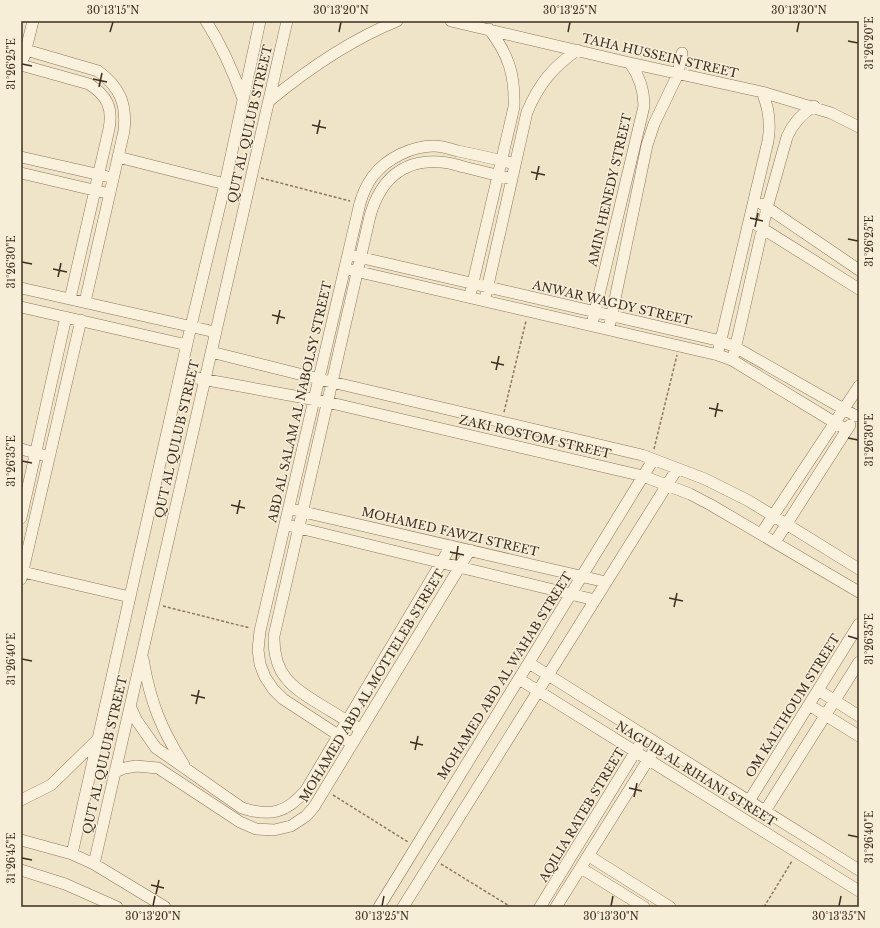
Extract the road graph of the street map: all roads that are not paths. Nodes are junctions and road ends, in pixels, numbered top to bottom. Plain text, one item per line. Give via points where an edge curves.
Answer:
1 (33, 21) edge
2 (206, 21) edge
3 (260, 21) edge
4 (287, 21) edge
5 (397, 21) edge
6 (451, 21) edge
7 (489, 29) junction
8 (26, 50) junction
9 (577, 50) junction
10 (682, 53) dead end
11 (630, 64) junction
12 (21, 67) edge
13 (678, 74) junction
14 (107, 78) junction
15 (98, 90) junction
16 (762, 92) junction
17 (243, 99) junction
18 (270, 101) junction
19 (814, 106) junction
20 (859, 127) edge
21 (21, 157) edge
22 (118, 157) junction
23 (502, 161) junction
24 (515, 164) junction
25 (21, 173) edge
26 (99, 175) junction
27 (498, 175) junction
28 (114, 178) junction
29 (512, 179) junction
30 (225, 184) junction
31 (95, 190) junction
32 (110, 193) junction
33 (754, 199) junction
34 (767, 208) junction
35 (749, 220) junction
36 (762, 229) junction
37 (348, 255) junction
38 (360, 258) junction
39 (344, 268) junction
40 (859, 270) edge
41 (357, 272) junction
42 (472, 284) junction
43 (487, 287) junction
44 (21, 288) edge
45 (859, 288) edge
46 (469, 297) junction
47 (66, 298) junction
48 (484, 301) junction
49 (85, 302) junction
50 (21, 307) edge
51 (595, 312) junction
52 (62, 316) junction
53 (612, 316) junction
54 (81, 320) junction
55 (191, 326) junction
56 (592, 326) junction
57 (609, 330) junction
58 (215, 332) junction
59 (721, 341) junction
60 (187, 345) junction
61 (735, 347) junction
62 (210, 352) junction
63 (718, 355) junction
64 (732, 360) junction
65 (180, 376) junction
66 (319, 379) junction
67 (204, 380) junction
68 (332, 382) junction
69 (859, 386) edge
70 (314, 400) junction
71 (327, 402) junction
72 (844, 410) junction
73 (857, 414) edge
74 (834, 423) junction
75 (847, 430) junction
76 (21, 449) edge
77 (36, 453) junction
78 (49, 456) junction
79 (652, 459) junction
80 (27, 469) edge
81 (677, 469) junction
82 (45, 474) junction
83 (643, 476) junction
84 (667, 484) junction
85 (289, 509) junction
86 (302, 512) junction
87 (773, 516) junction
88 (21, 518) edge
89 (285, 524) junction
90 (787, 524) junction
91 (298, 528) junction
92 (761, 534) junction
93 (775, 542) junction
94 (451, 546) junction
95 (470, 550) junction
96 (441, 562) junction
97 (460, 566) junction
98 (859, 569) edge
99 (22, 576) edge
100 (582, 576) junction
101 (606, 582) junction
102 (859, 592) edge
103 (571, 593) junction
104 (130, 596) junction
105 (595, 600) junction
106 (859, 624) edge
107 (142, 654) junction
108 (859, 662) edge
109 (529, 663) junction
110 (548, 675) junction
111 (519, 679) junction
112 (818, 690) junction
113 (538, 691) junction
114 (835, 700) junction
115 (809, 705) junction
116 (130, 706) junction
117 (826, 715) junction
118 (859, 716) edge
119 (346, 720) junction
120 (361, 730) junction
121 (338, 734) junction
122 (645, 736) junction
123 (859, 736) edge
124 (98, 740) junction
125 (352, 744) junction
126 (658, 744) junction
127 (636, 752) junction
128 (649, 760) junction
129 (186, 769) junction
130 (115, 772) junction
131 (21, 800) edge
132 (749, 801) junction
133 (765, 811) junction
134 (21, 840) edge
135 (72, 854) junction
136 (589, 856) junction
137 (94, 864) junction
138 (581, 868) junction
139 (21, 870) edge
140 (859, 870) edge
141 (859, 891) edge
142 (382, 902) edge
143 (117, 907) edge
144 (165, 907) edge
145 (370, 907) edge
146 (403, 907) edge
147 (540, 907) edge
148 (556, 907) edge
149 (644, 907) edge
150 (670, 907) edge

1 - 8 street
2 - 17 street via 231,67
3 - 17 street, QUT AL QULUB STREET
4 - 18 street, QUT AL QULUB STREET
5 - 18 street via 338,50
6 - 7 street, TAHA HUSSEIN STREET
7 - 9 street, TAHA HUSSEIN STREET
7 - 23 street via 507,57 515,90 514,107
8 - 12 street
8 - 14 street via 98,71
9 - 11 street, TAHA HUSSEIN STREET
9 - 24 street via 552,71 533,97 526,112
10 - 13 street, AMIN HENEDY STREET
11 - 13 street, TAHA HUSSEIN STREET
11 - 51 street, AMIN HENEDY STREET via 640,79 644,106
12 - 15 street via 89,84
13 - 16 street, TAHA HUSSEIN STREET
13 - 53 street, AMIN HENEDY STREET via 647,145
14 - 15 street
14 - 22 street via 118,92 126,119
15 - 26 street via 110,108 111,118
16 - 19 street, TAHA HUSSEIN STREET
16 - 33 street via 769,116 770,132
17 - 30 street, QUT AL QULUB STREET
18 - 58 street, QUT AL QULUB STREET
19 - 20 street, TAHA HUSSEIN STREET
19 - 34 street via 800,116 790,130
21 - 26 street
22 - 28 street
22 - 30 street
23 - 24 street, ABD AL SALAM AL NABOLSY STREET
23 - 27 street
23 - 37 street, ABD AL SALAM AL NABOLSY STREET via 435,146 421,147 395,157 384,165 366,187
24 - 29 street
25 - 31 street
26 - 28 street
26 - 31 street
27 - 29 street
27 - 38 street via 442,162 425,162 409,166 395,174 383,186 375,200
27 - 42 street
28 - 32 street
29 - 43 street
30 - 55 street, QUT AL QULUB STREET
31 - 32 street
31 - 47 street
32 - 49 street
33 - 34 street
33 - 35 street
34 - 36 street
34 - 40 street
35 - 36 street
35 - 59 street
36 - 45 street
36 - 61 street
37 - 38 street, ANWAR WAGDY STREET
37 - 39 street, ABD AL SALAM AL NABOLSY STREET
38 - 41 street
38 - 42 street, ANWAR WAGDY STREET
39 - 41 street
39 - 66 street, ABD AL SALAM AL NABOLSY STREET
41 - 46 street
41 - 68 street
42 - 43 street, ANWAR WAGDY STREET
42 - 46 street
43 - 48 street
43 - 51 street, ANWAR WAGDY STREET
44 - 47 street
46 - 48 street
47 - 49 street
47 - 52 street
48 - 56 street
49 - 55 street
50 - 52 street
51 - 53 street, ANWAR WAGDY STREET
51 - 56 street, AMIN HENEDY STREET
52 - 54 street
52 - 77 street
53 - 57 street, AMIN HENEDY STREET
53 - 59 street, ANWAR WAGDY STREET
54 - 60 street
54 - 78 street
55 - 58 street
55 - 60 street, QUT AL QULUB STREET
56 - 57 street
57 - 63 street
58 - 62 street, QUT AL QULUB STREET
59 - 61 street, ANWAR WAGDY STREET
59 - 63 street
60 - 65 street, QUT AL QULUB STREET
61 - 64 street
61 - 72 street, ANWAR WAGDY STREET
62 - 66 street, ZAKI ROSTOM STREET
62 - 67 street, QUT AL QULUB STREET
63 - 64 street
64 - 74 street
65 - 67 street, ZAKI ROSTOM STREET
65 - 104 street, QUT AL QULUB STREET
66 - 68 street, ZAKI ROSTOM STREET
66 - 70 street, ABD AL SALAM AL NABOLSY STREET
67 - 70 street, ZAKI ROSTOM STREET
67 - 107 street, QUT AL QULUB STREET
68 - 71 street
68 - 79 street, ZAKI ROSTOM STREET
69 - 72 street
70 - 71 street, ZAKI ROSTOM STREET
70 - 85 street, ABD AL SALAM AL NABOLSY STREET
71 - 83 street, ZAKI ROSTOM STREET
71 - 86 street
72 - 73 street, ANWAR WAGDY STREET
72 - 74 street
73 - 75 street
74 - 75 street
74 - 87 street
75 - 90 street
76 - 77 street
77 - 78 street
77 - 80 street
78 - 82 street
79 - 81 street, ZAKI ROSTOM STREET
79 - 83 street, MOHAMED ABD AL WAHAB STREET
80 - 82 street
80 - 88 street
81 - 84 street
81 - 87 street, ZAKI ROSTOM STREET via 705,479
82 - 99 street
83 - 84 street, ZAKI ROSTOM STREET
83 - 100 street, MOHAMED ABD AL WAHAB STREET
84 - 92 street, ZAKI ROSTOM STREET via 711,505
84 - 101 street
85 - 86 street, MOHAMED FAWZI STREET
85 - 89 street, ABD AL SALAM AL NABOLSY STREET
86 - 91 street
86 - 94 street, MOHAMED FAWZI STREET
87 - 90 street, ZAKI ROSTOM STREET
87 - 92 street
89 - 91 street
89 - 121 street, ABD AL SALAM AL NABOLSY STREET via 260,630 260,664 265,677 283,699
90 - 93 street
90 - 98 street, ZAKI ROSTOM STREET
91 - 96 street
91 - 119 street via 274,636 273,649 276,661 281,673 298,692
92 - 93 street, ZAKI ROSTOM STREET
93 - 102 street, ZAKI ROSTOM STREET
94 - 95 street, MOHAMED FAWZI STREET
94 - 96 street, MOHAMED ABD AL MOTTELEB STREET
95 - 97 street, MOHAMED ABD AL MOTTELEB STREET
95 - 100 street, MOHAMED FAWZI STREET
96 - 97 street
96 - 119 street, MOHAMED ABD AL MOTTELEB STREET
97 - 103 street
97 - 120 street, MOHAMED ABD AL MOTTELEB STREET
99 - 104 street
100 - 101 street, MOHAMED FAWZI STREET
100 - 103 street, MOHAMED ABD AL WAHAB STREET
101 - 105 street
103 - 105 street
103 - 109 street, MOHAMED ABD AL WAHAB STREET
104 - 124 street, QUT AL QULUB STREET
105 - 110 street
106 - 112 street, OM KALTHOUM STREET
107 - 116 street, QUT AL QULUB STREET
107 - 129 street via 156,714
108 - 114 street
109 - 110 street, NAGUIB AL RIHANI STREET
109 - 111 street, MOHAMED ABD AL WAHAB STREET
110 - 113 street
110 - 122 street, NAGUIB AL RIHANI STREET
111 - 113 street, NAGUIB AL RIHANI STREET
111 - 142 street, MOHAMED ABD AL WAHAB STREET
112 - 114 street
112 - 115 street, OM KALTHOUM STREET
113 - 127 street, NAGUIB AL RIHANI STREET
113 - 146 street
114 - 117 street
114 - 118 street
115 - 117 street
115 - 132 street, OM KALTHOUM STREET
116 - 129 street, MOHAMED ABD AL MOTTELEB STREET via 156,748
116 - 130 street, QUT AL QULUB STREET
117 - 123 street
117 - 133 street
119 - 120 street
119 - 121 street, MOHAMED ABD AL MOTTELEB STREET
120 - 125 street, MOHAMED ABD AL MOTTELEB STREET
121 - 125 street, ABD AL SALAM AL NABOLSY STREET
121 - 129 street, MOHAMED ABD AL MOTTELEB STREET via 297,801 284,809 270,813 242,808
122 - 126 street, NAGUIB AL RIHANI STREET
122 - 127 street, AQILIA RATEB STREET
124 - 131 street via 51,785
124 - 135 street, QUT AL QULUB STREET
125 - 130 street, MOHAMED ABD AL MOTTELEB STREET via 306,816 291,826 274,830 256,829 240,822 158,768 136,766
126 - 128 street
126 - 132 street, NAGUIB AL RIHANI STREET
127 - 128 street, NAGUIB AL RIHANI STREET
127 - 147 street, AQILIA RATEB STREET
128 - 136 street
128 - 141 street, NAGUIB AL RIHANI STREET
130 - 137 street, QUT AL QULUB STREET
132 - 133 street, NAGUIB AL RIHANI STREET
133 - 140 street, NAGUIB AL RIHANI STREET
134 - 135 street
135 - 137 street
136 - 138 street
136 - 150 street
137 - 144 street
138 - 148 street
138 - 149 street
139 - 143 street via 65,884
142 - 145 street

